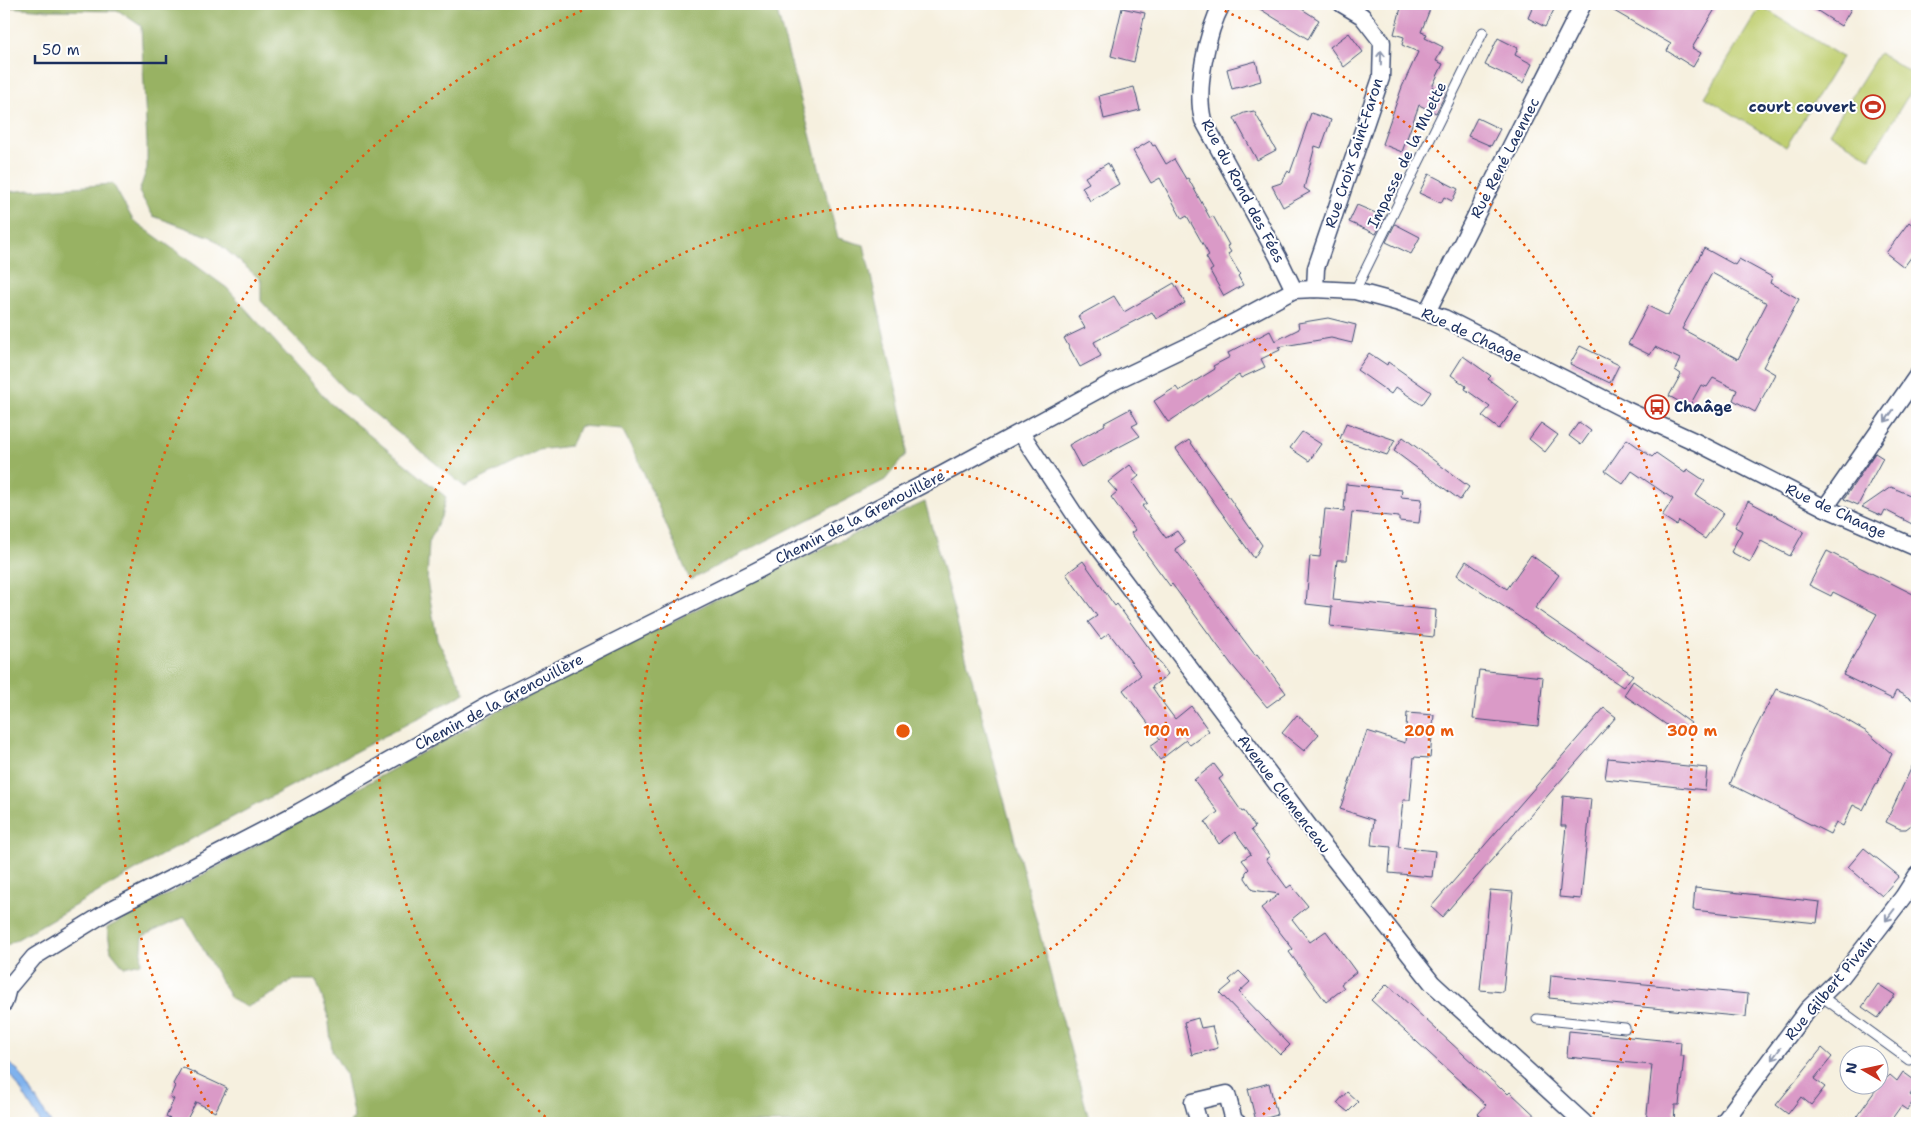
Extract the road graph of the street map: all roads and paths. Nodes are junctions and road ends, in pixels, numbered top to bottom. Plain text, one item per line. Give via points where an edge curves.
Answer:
1 (1222, 4) edge
2 (1342, 4) edge
3 (1583, 4) edge
4 (1483, 32) dead end
5 (1315, 289) junction
6 (1294, 290) junction
7 (1356, 291) junction
8 (1427, 312) junction
9 (1917, 376) edge
10 (1021, 433) junction
11 (1824, 508) junction
12 (1917, 548) edge
13 (1917, 875) edge
14 (1821, 996) junction
15 (4, 1003) edge
16 (1537, 1019) dead end
17 (1625, 1028) dead end
18 (1909, 1060) dead end
19 (1232, 1122) edge
20 (1199, 1123) edge
21 (1584, 1123) edge
22 (1723, 1123) edge

1 - 6 street, Rue du Rond des Fées via 1203,67 1200,106 1203,120
5 -> 2 street, Rue Croix Saint-Faron via 1316,268 1381,78 1382,42 1362,16
3 - 8 street, Rue René Laennec
4 - 7 lane, Impasse de la Muette
5 - 6 street, Rue de Chaage
5 - 7 street, Rue de Chaage
6 - 10 street, Rue de Chaage
7 - 8 street, Rue de Chaage
8 - 11 street, Rue de Chaage via 1696,442
9 -> 11 street
10 - 15 street, Chemin de la Grenouillère via 490,704 298,812 110,910 34,956 8,988
10 - 21 street, Avenue Clemenceau via 1087,532 1320,841 1432,982
11 - 12 street, Rue de Chaage
13 -> 14 street, Rue Gilbert Pivain via 1842,976
14 - 18 lane
14 -> 22 street, Rue Gilbert Pivain
16 - 17 lane
19 - 20 street via 1227,1094 1193,1102

